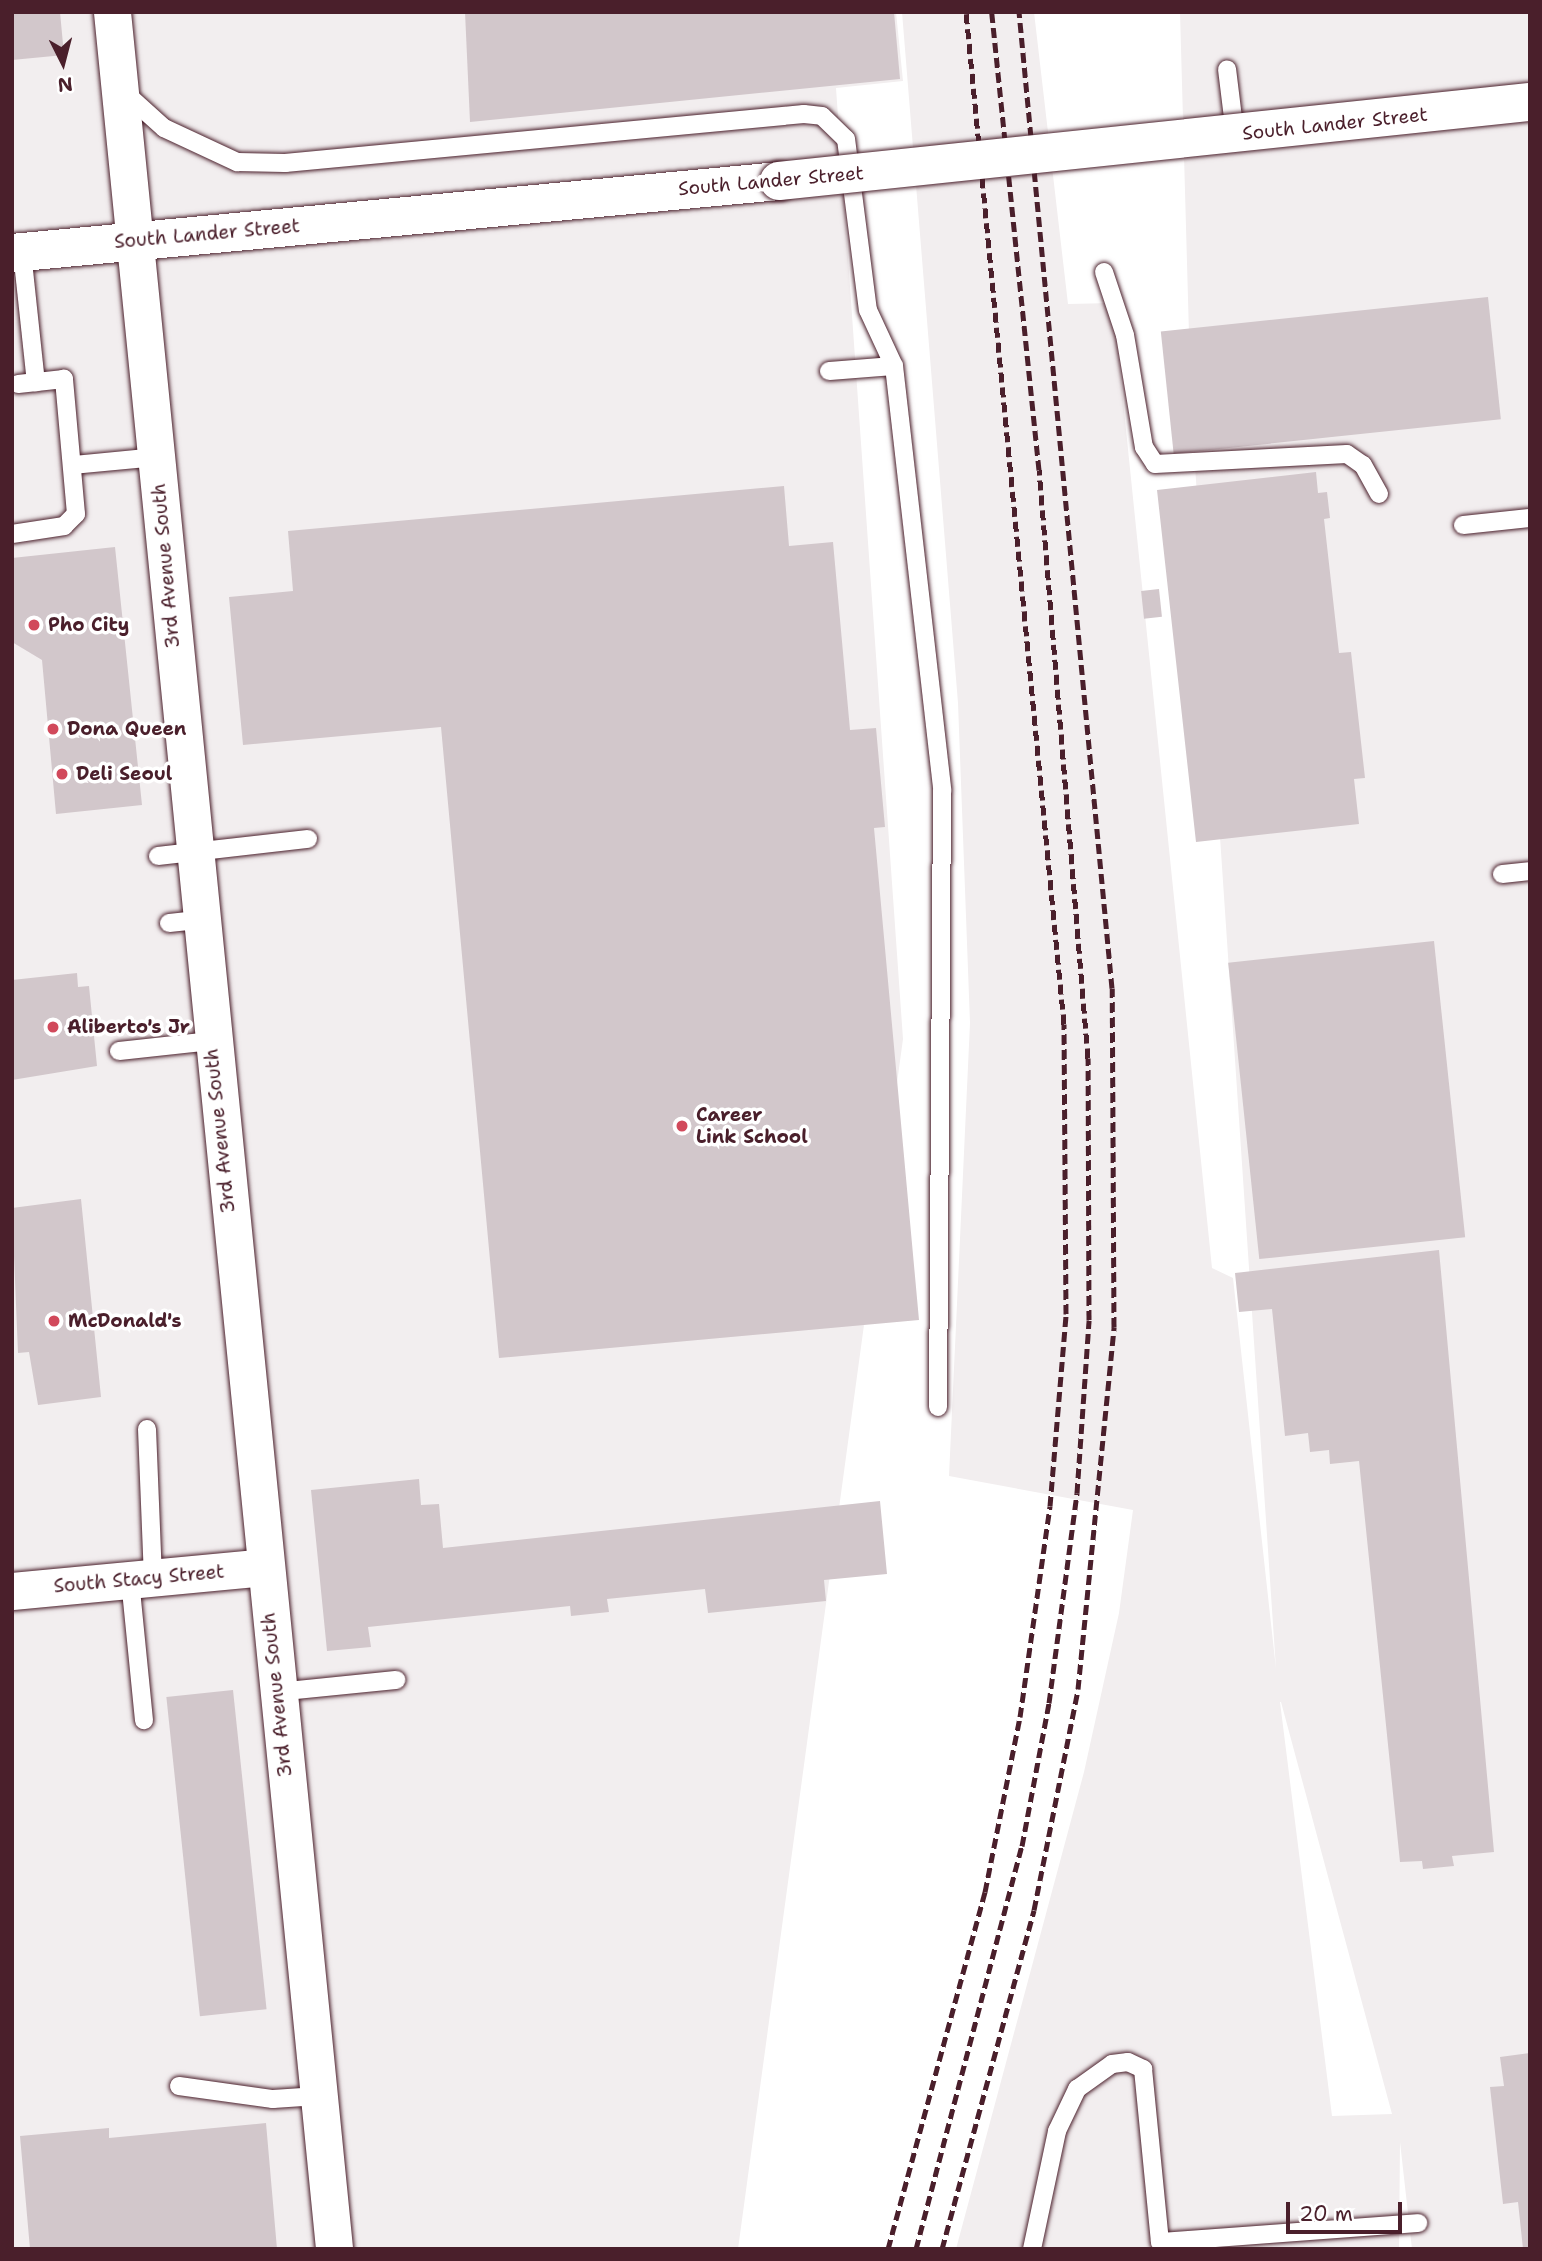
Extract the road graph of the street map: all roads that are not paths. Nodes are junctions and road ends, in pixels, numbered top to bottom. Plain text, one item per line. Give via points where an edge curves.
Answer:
1 (112, 12) edge
2 (1227, 69) dead end
3 (118, 87) junction
4 (1530, 102) edge
5 (1302, 119) dead end
6 (1234, 126) junction
7 (1105, 140) dead end
8 (133, 241) junction
9 (17, 253) edge
10 (1104, 272) dead end
11 (894, 366) junction
12 (829, 371) dead end
13 (19, 383) edge
14 (156, 457) junction
15 (74, 465) junction
16 (1379, 494) dead end
17 (1530, 518) edge
18 (1463, 525) dead end
19 (12, 534) edge
20 (308, 839) dead end
21 (176, 854) junction
22 (1530, 871) edge
23 (1502, 874) dead end
24 (211, 1041) junction
25 (119, 1051) dead end
26 (938, 1407) dead end
27 (146, 1429) dead end
28 (265, 1567) junction
29 (142, 1578) junction
30 (12, 1591) edge
31 (396, 1680) dead end
32 (277, 1692) junction
33 (144, 1720) dead end
34 (179, 2085) dead end
35 (318, 2096) junction
36 (1418, 2223) dead end
37 (334, 2249) edge
38 (1032, 2249) edge

1 - 3 street, 3rd Avenue South
2 - 6 lane
3 - 8 street, 3rd Avenue South
3 - 11 lane via 164,128 237,162 285,163 822,116 846,139 868,310
4 - 8 main road, South Lander Street, bridge
5 - 6 lane
6 - 7 lane
8 - 9 main road, South Lander Street
8 - 14 street, 3rd Avenue South
9 - 13 lane
10 - 16 lane via 1125,335 1144,446 1155,464 1347,454 1363,465
11 - 12 lane
11 - 26 lane via 942,790
13 - 15 lane via 64,379
14 - 15 lane
14 - 21 street, 3rd Avenue South
15 - 19 lane via 76,514 64,526
17 - 18 lane
20 - 21 lane
21 - 24 street, 3rd Avenue South via 185,922
22 - 23 lane
24 - 25 lane
24 - 28 street, 3rd Avenue South
27 - 29 lane
28 - 29 street, South Stacy Street
28 - 32 street, 3rd Avenue South
29 - 30 street, South Stacy Street
29 - 33 lane
31 - 32 lane
32 - 35 street, 3rd Avenue South
34 - 35 lane via 273,2099
35 - 37 street, 3rd Avenue South
36 - 38 lane via 1160,2242 1143,2069 1128,2062 1112,2064 1077,2090 1057,2131

